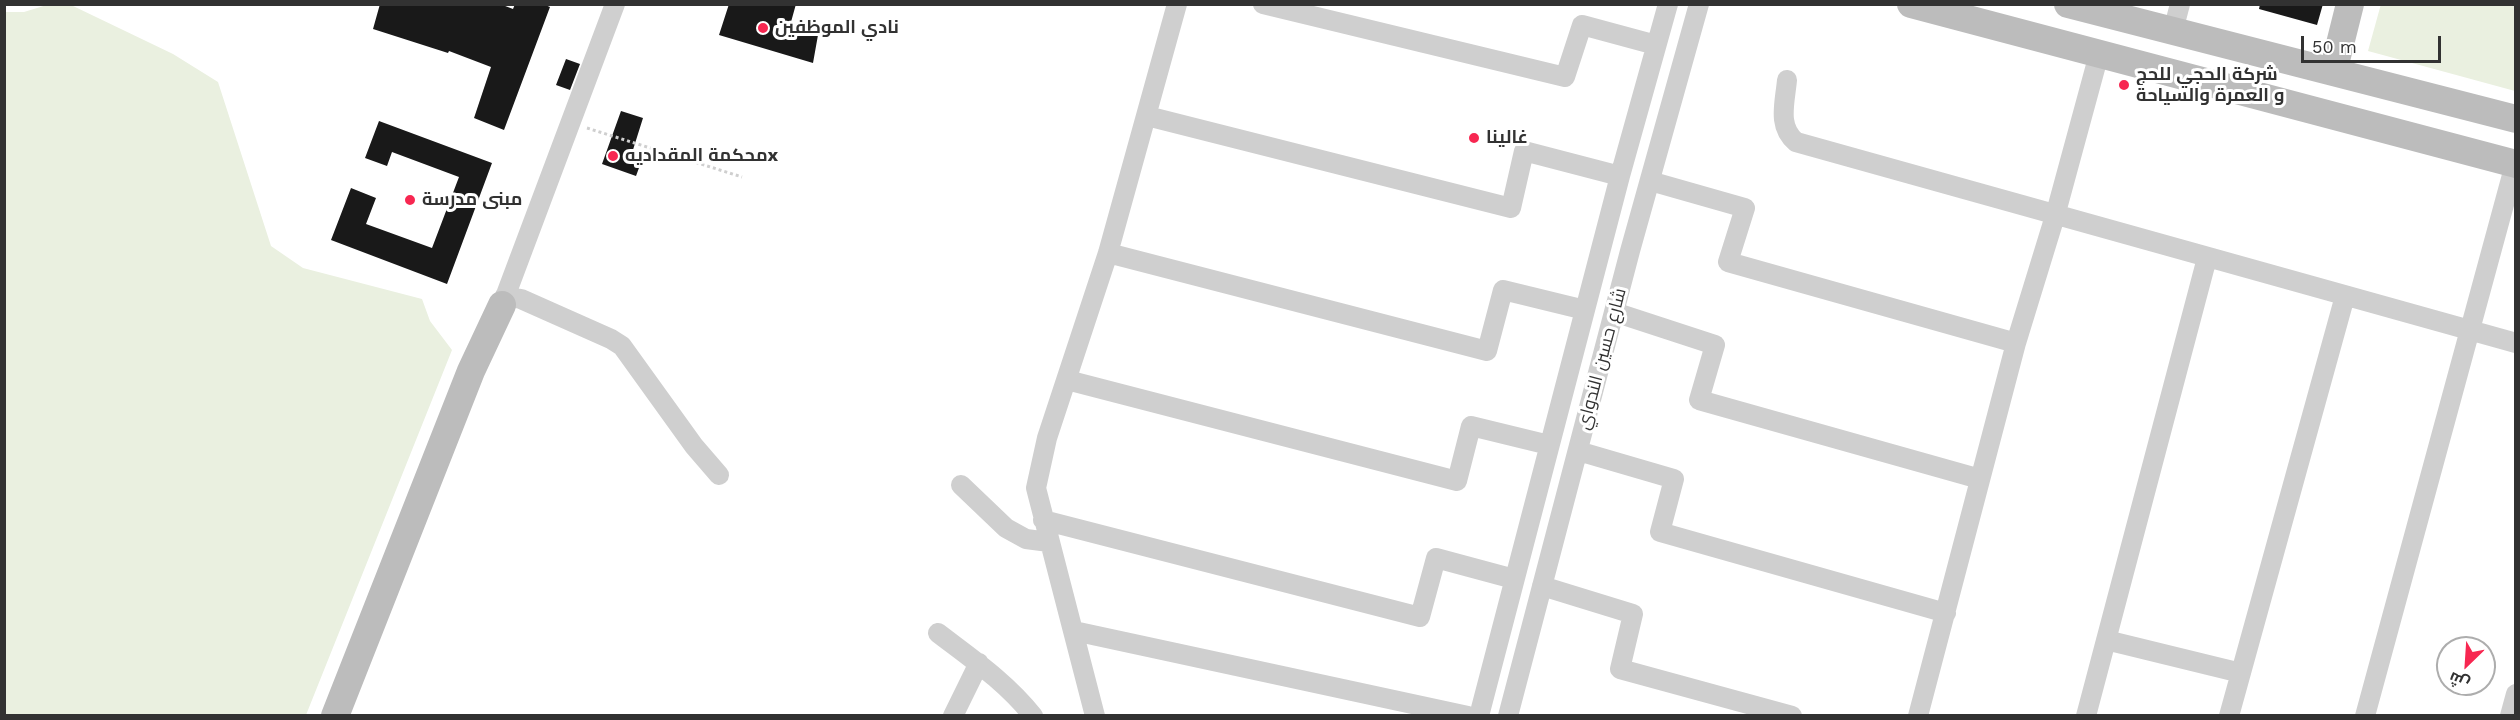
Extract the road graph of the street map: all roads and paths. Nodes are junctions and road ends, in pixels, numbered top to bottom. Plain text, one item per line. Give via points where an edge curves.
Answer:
1 (615, 4) edge
2 (1177, 4) edge
3 (1263, 4) edge
4 (1668, 4) edge
5 (1700, 4) edge
6 (1911, 4) edge
7 (2068, 4) edge
8 (2350, 4) edge
9 (2176, 18) edge
10 (1656, 45) junction
11 (2099, 54) junction
12 (2333, 72) junction
13 (1787, 80) dead end
14 (1147, 116) junction
15 (2516, 119) edge
16 (571, 123) junction
17 (2512, 161) edge
18 (1620, 176) junction
19 (742, 177) dead end
20 (1650, 180) junction
21 (2055, 216) junction
22 (1108, 254) junction
23 (2207, 258) junction
24 (2345, 296) junction
25 (503, 301) junction
26 (1585, 310) junction
27 (1614, 312) junction
28 (2468, 330) junction
29 (2016, 343) junction
30 (2516, 343) edge
31 (1066, 380) junction
32 (1550, 445) junction
33 (1578, 451) junction
34 (719, 475) dead end
35 (1980, 479) junction
36 (961, 485) dead end
37 (1043, 520) junction
38 (1049, 542) junction
39 (1514, 579) junction
40 (1542, 586) junction
41 (1946, 614) junction
42 (1074, 631) junction
43 (938, 633) dead end
44 (2106, 640) junction
45 (979, 663) junction
46 (2241, 673) junction
47 (2516, 694) edge
48 (335, 716) edge
49 (953, 716) edge
50 (1033, 716) edge
51 (1095, 716) edge
52 (1468, 716) edge
53 (1479, 716) edge
54 (1508, 716) edge
55 (1792, 716) edge
56 (1918, 716) edge
57 (2086, 716) edge
58 (2229, 716) edge
59 (2365, 716) edge
60 (2510, 716) edge

1 - 16 street
2 - 14 street
3 - 10 street via 1565,78 1582,24
4 - 10 street, شارع حسين الندواي
5 - 20 street, شارع حسين الندواي
6 - 11 main road
7 - 9 main road
8 - 12 main road
9 - 12 main road
10 - 18 street, شارع حسين الندواي
11 - 17 main road
11 - 21 street
12 - 15 main road
13 - 21 street via 1783,123 1786,134 1796,142
14 - 18 street via 1511,208 1524,151
14 - 22 street
16 - 19 path
16 - 25 street
17 - 28 street
18 - 26 street, شارع حسين الندواي
20 - 27 street, شارع حسين الندواي
20 - 29 street via 1745,208 1728,262
21 - 23 street
21 - 29 street
22 - 26 street via 1487,351 1503,290
22 - 31 street
23 - 24 street
23 - 44 street
24 - 28 street
24 - 46 street
25 - 34 street via 521,299 622,346
25 - 48 main road via 471,371
26 - 32 street, شارع حسين الندواي
27 - 33 street, شارع حسين الندواي
27 - 35 street via 1715,345 1699,400
28 - 30 street
28 - 59 street
29 - 35 street
31 - 32 street via 1457,481 1471,426
31 - 37 street via 1036,488
32 - 39 street, شارع حسين الندواي
33 - 40 street, شارع حسين الندواي
33 - 41 street via 1674,479 1660,532
35 - 41 street
36 - 38 street via 1006,528 1026,539
37 - 38 street
37 - 39 street via 1420,617 1436,558
38 - 42 street
39 - 53 street, شارع حسين الندواي
40 - 54 street, شارع حسين الندواي
40 - 55 street via 1633,614 1620,669
41 - 56 street
42 - 51 street
42 - 52 street
43 - 45 street
44 - 46 street
44 - 57 street
45 - 49 street
45 - 50 street via 1020,699
46 - 58 street
47 - 60 street

